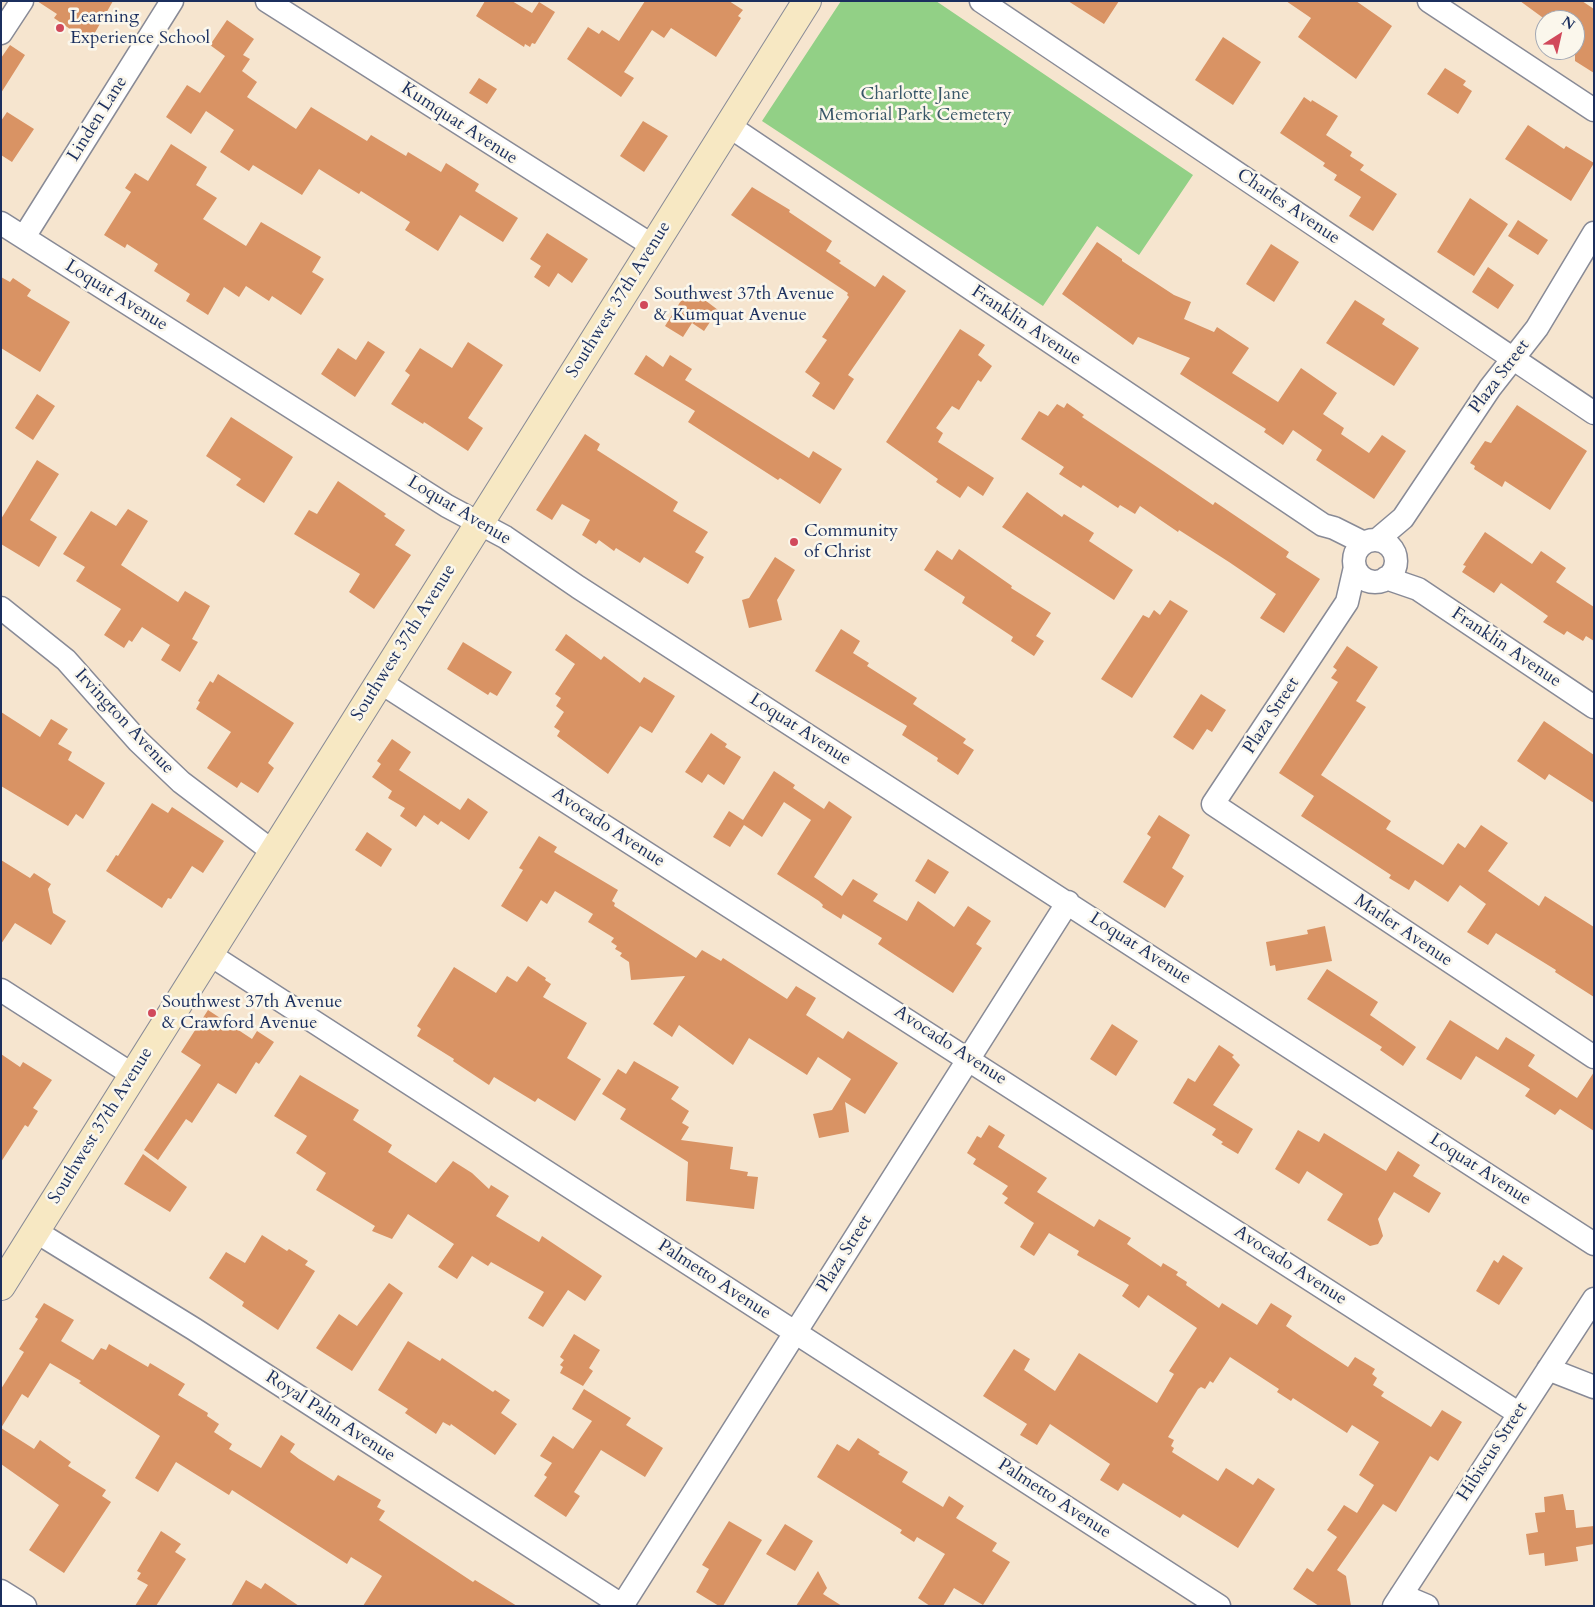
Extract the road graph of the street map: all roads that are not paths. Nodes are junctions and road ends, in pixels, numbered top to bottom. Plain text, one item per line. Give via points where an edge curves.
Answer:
1 (22, 1) edge
2 (172, 1) edge
3 (267, 1) edge
4 (982, 1) edge
5 (1429, 1) edge
6 (806, 2) edge
7 (1, 33) edge
8 (1594, 110) edge
9 (729, 126) junction
10 (1, 222) edge
11 (1594, 233) edge
12 (24, 237) junction
13 (653, 246) junction
14 (1512, 358) junction
15 (1594, 413) edge
16 (479, 523) junction
17 (1373, 553) junction
18 (1381, 580) junction
19 (1418, 589) junction
20 (1347, 602) junction
21 (1, 608) edge
22 (380, 682) junction
23 (1594, 707) edge
24 (1213, 804) joint
25 (272, 851) junction
26 (1068, 902) junction
27 (209, 954) junction
28 (1, 990) edge
29 (1594, 1057) edge
30 (969, 1059) junction
31 (133, 1075) junction
32 (35, 1231) junction
33 (1594, 1244) edge
34 (1, 1286) edge
35 (1594, 1299) edge
36 (795, 1332) junction
37 (1548, 1369) junction
38 (1594, 1387) edge
39 (1518, 1413) junction
40 (1, 1591) edge
41 (1397, 1601) edge
42 (24, 1606) edge
43 (622, 1606) edge
44 (1219, 1606) edge
45 (1427, 1606) edge

1 - 7 street
2 - 12 street, Linden Lane
3 - 13 street, Kumquat Avenue
4 - 14 street, Charles Avenue
5 - 8 street
6 - 9 main road, Southwest 37th Avenue
9 - 13 main road, Southwest 37th Avenue
9 - 17 street, Franklin Avenue via 1323,525 1334,528
10 - 12 street, Loquat Avenue
11 - 14 street, Plaza Street via 1537,328
12 - 16 street, Loquat Avenue
13 - 16 main road, Southwest 37th Avenue
14 - 15 street, Charles Avenue
14 - 17 street, Plaza Street via 1402,518
16 - 22 main road, Southwest 37th Avenue
16 - 26 street, Loquat Avenue
17 - 18 street via 1393,570
17 - 18 street, Franklin Avenue via 1363,578
17 - 19 street, Franklin Avenue
17 - 20 street, Plaza Street
18 - 19 street, Franklin Avenue
18 - 20 street, Plaza Street
19 - 23 street, Franklin Avenue
20 - 24 street, Plaza Street
21 - 25 street, Irvington Avenue via 66,660 181,782
22 - 25 main road, Southwest 37th Avenue
22 - 30 street, Avocado Avenue
24 - 29 street, Marler Avenue
25 - 27 main road, Southwest 37th Avenue
26 - 30 street, Plaza Street
26 - 33 street, Loquat Avenue
27 - 31 main road, Southwest 37th Avenue
27 - 36 street, Palmetto Avenue
28 - 31 street
30 - 36 street, Plaza Street
30 - 39 street, Avocado Avenue
31 - 32 main road, Southwest 37th Avenue
32 - 34 main road, Southwest 37th Avenue
32 - 43 street, Royal Palm Avenue via 194,1329
35 - 37 street, Hibiscus Street
36 - 43 street, Plaza Street
36 - 44 street, Palmetto Avenue
37 - 38 street
37 - 39 street, Hibiscus Street
39 - 41 street, Hibiscus Street
40 - 42 street
41 - 45 street

